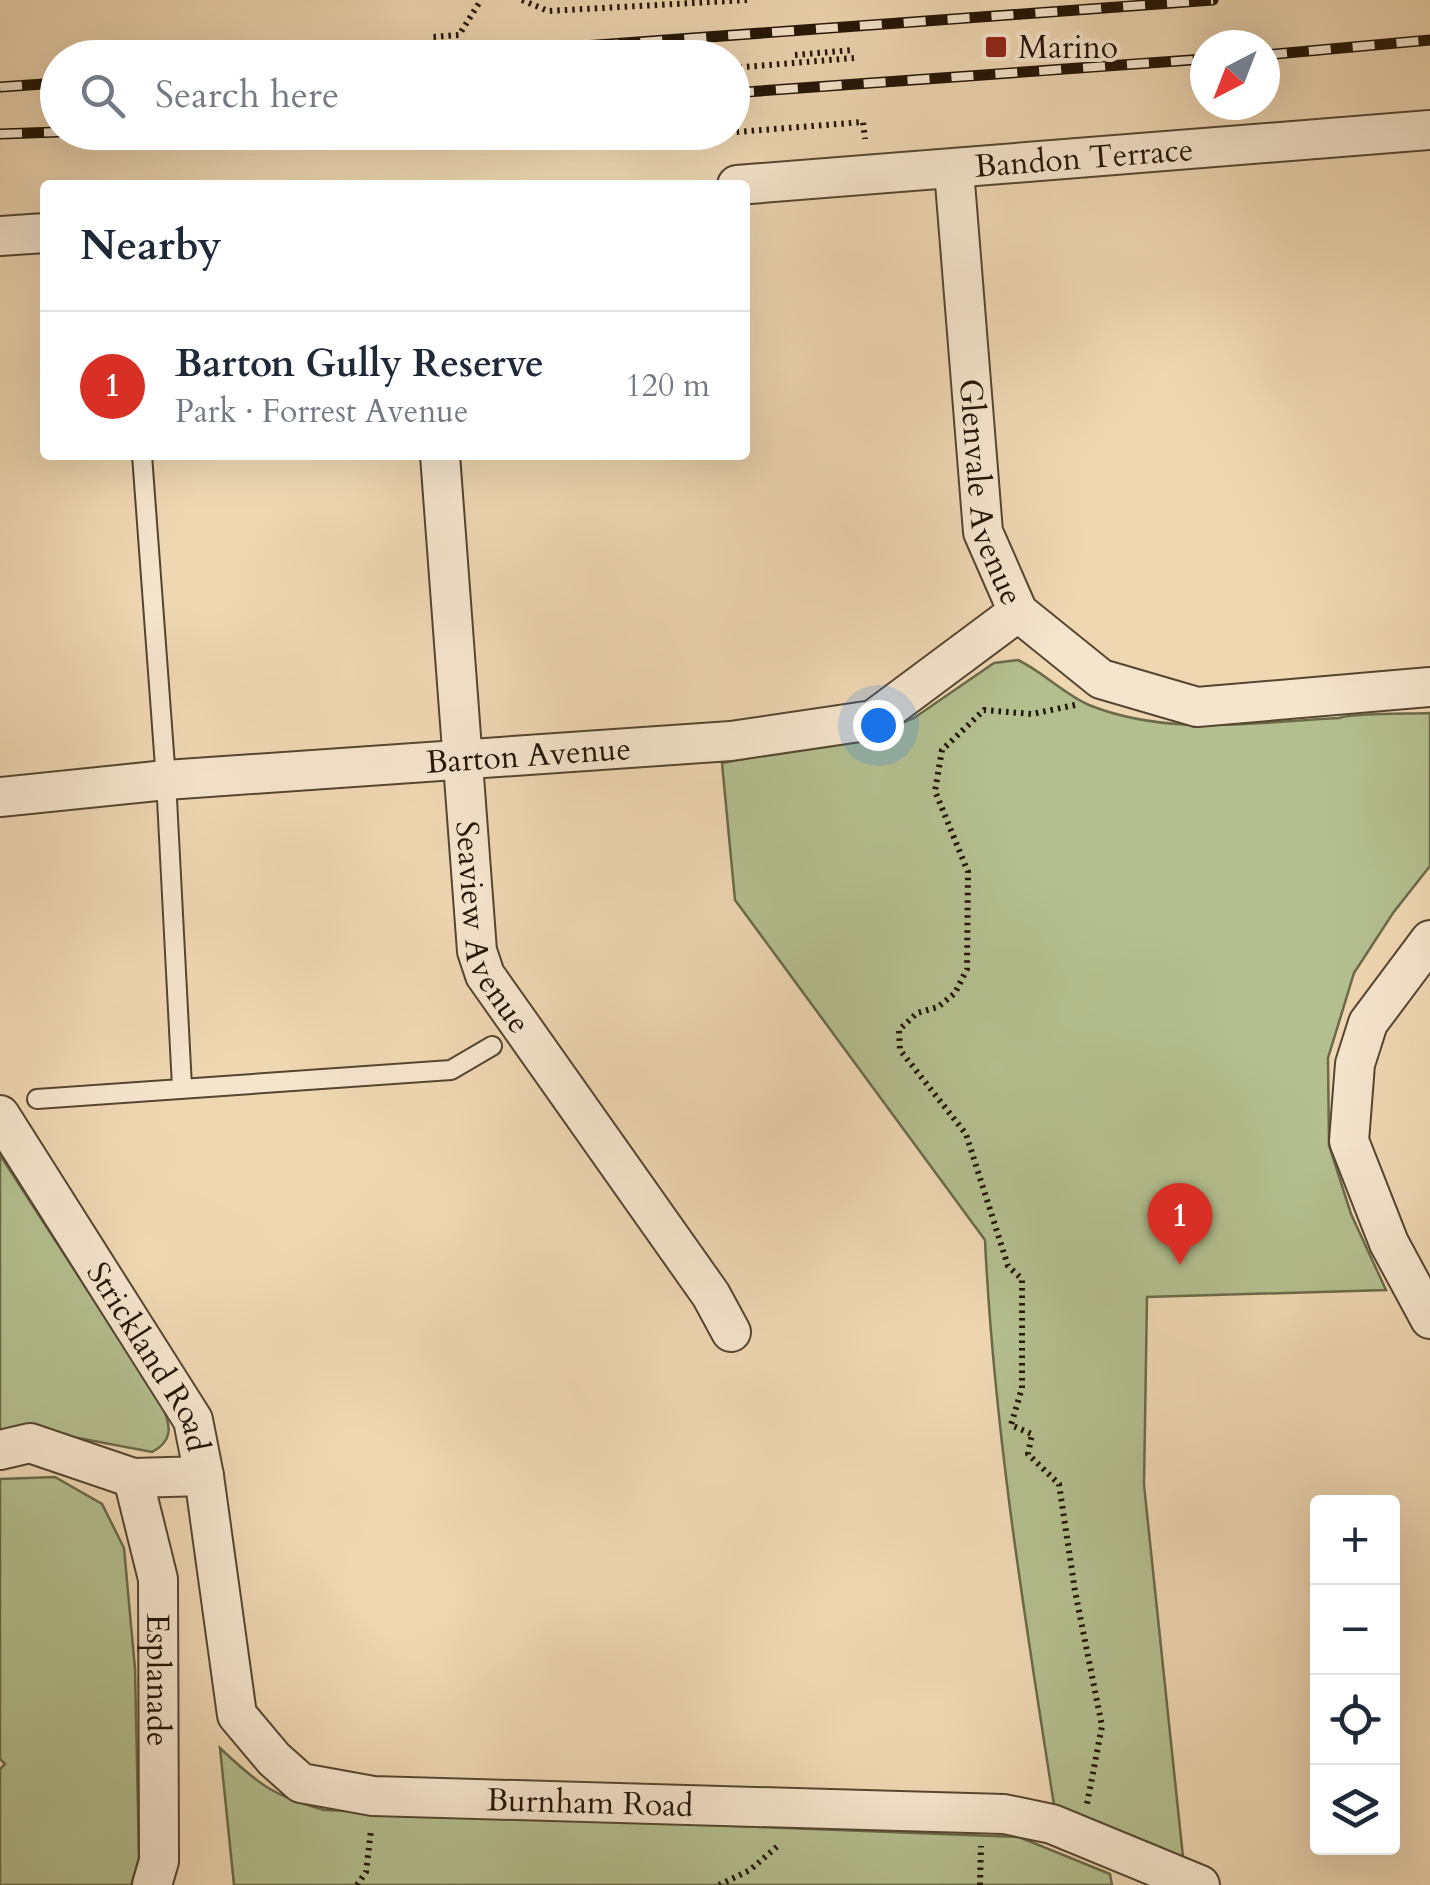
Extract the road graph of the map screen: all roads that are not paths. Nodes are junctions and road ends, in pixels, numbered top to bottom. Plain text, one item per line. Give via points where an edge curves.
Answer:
1 (1430, 130) edge
2 (954, 170) junction
3 (750, 184) edge
4 (40, 233) edge
5 (0, 236) edge
6 (142, 460) edge
7 (440, 460) edge
8 (1018, 612) junction
9 (1430, 687) edge
10 (462, 760) junction
11 (166, 780) junction
12 (0, 797) edge
13 (1430, 940) edge
14 (492, 1046) dead end
15 (182, 1087) junction
16 (38, 1098) dead end
17 (0, 1115) edge
18 (1430, 1319) edge
19 (731, 1332) dead end
20 (0, 1450) edge
21 (204, 1476) junction
22 (133, 1478) junction
23 (152, 1885) edge
24 (1200, 1885) edge

1 - 2 street, Bandon Terrace
2 - 3 street, Bandon Terrace
2 - 8 street, Glenvale Avenue via 983,532
4 - 5 street
6 - 11 lane
7 - 10 street, Seaview Avenue
8 - 9 street, Glenvale Avenue via 1100,679 1197,707
8 - 10 street, Barton Avenue via 873,720 731,741
10 - 11 street, Barton Avenue
10 - 19 street, Seaview Avenue via 477,952 485,975
11 - 12 street, Barton Avenue
11 - 15 lane
13 - 18 street via 1368,1024 1355,1064 1349,1141 1389,1244
14 - 15 lane via 451,1070
15 - 16 lane
17 - 21 street, Strickland Road via 193,1420
20 - 22 street, Strickland Road via 30,1443
21 - 22 street, Strickland Road
21 - 24 street, Burnham Road via 236,1716 300,1783 373,1796 1004,1814 1052,1824
22 - 23 street, Esplanade via 158,1578 158,1861

